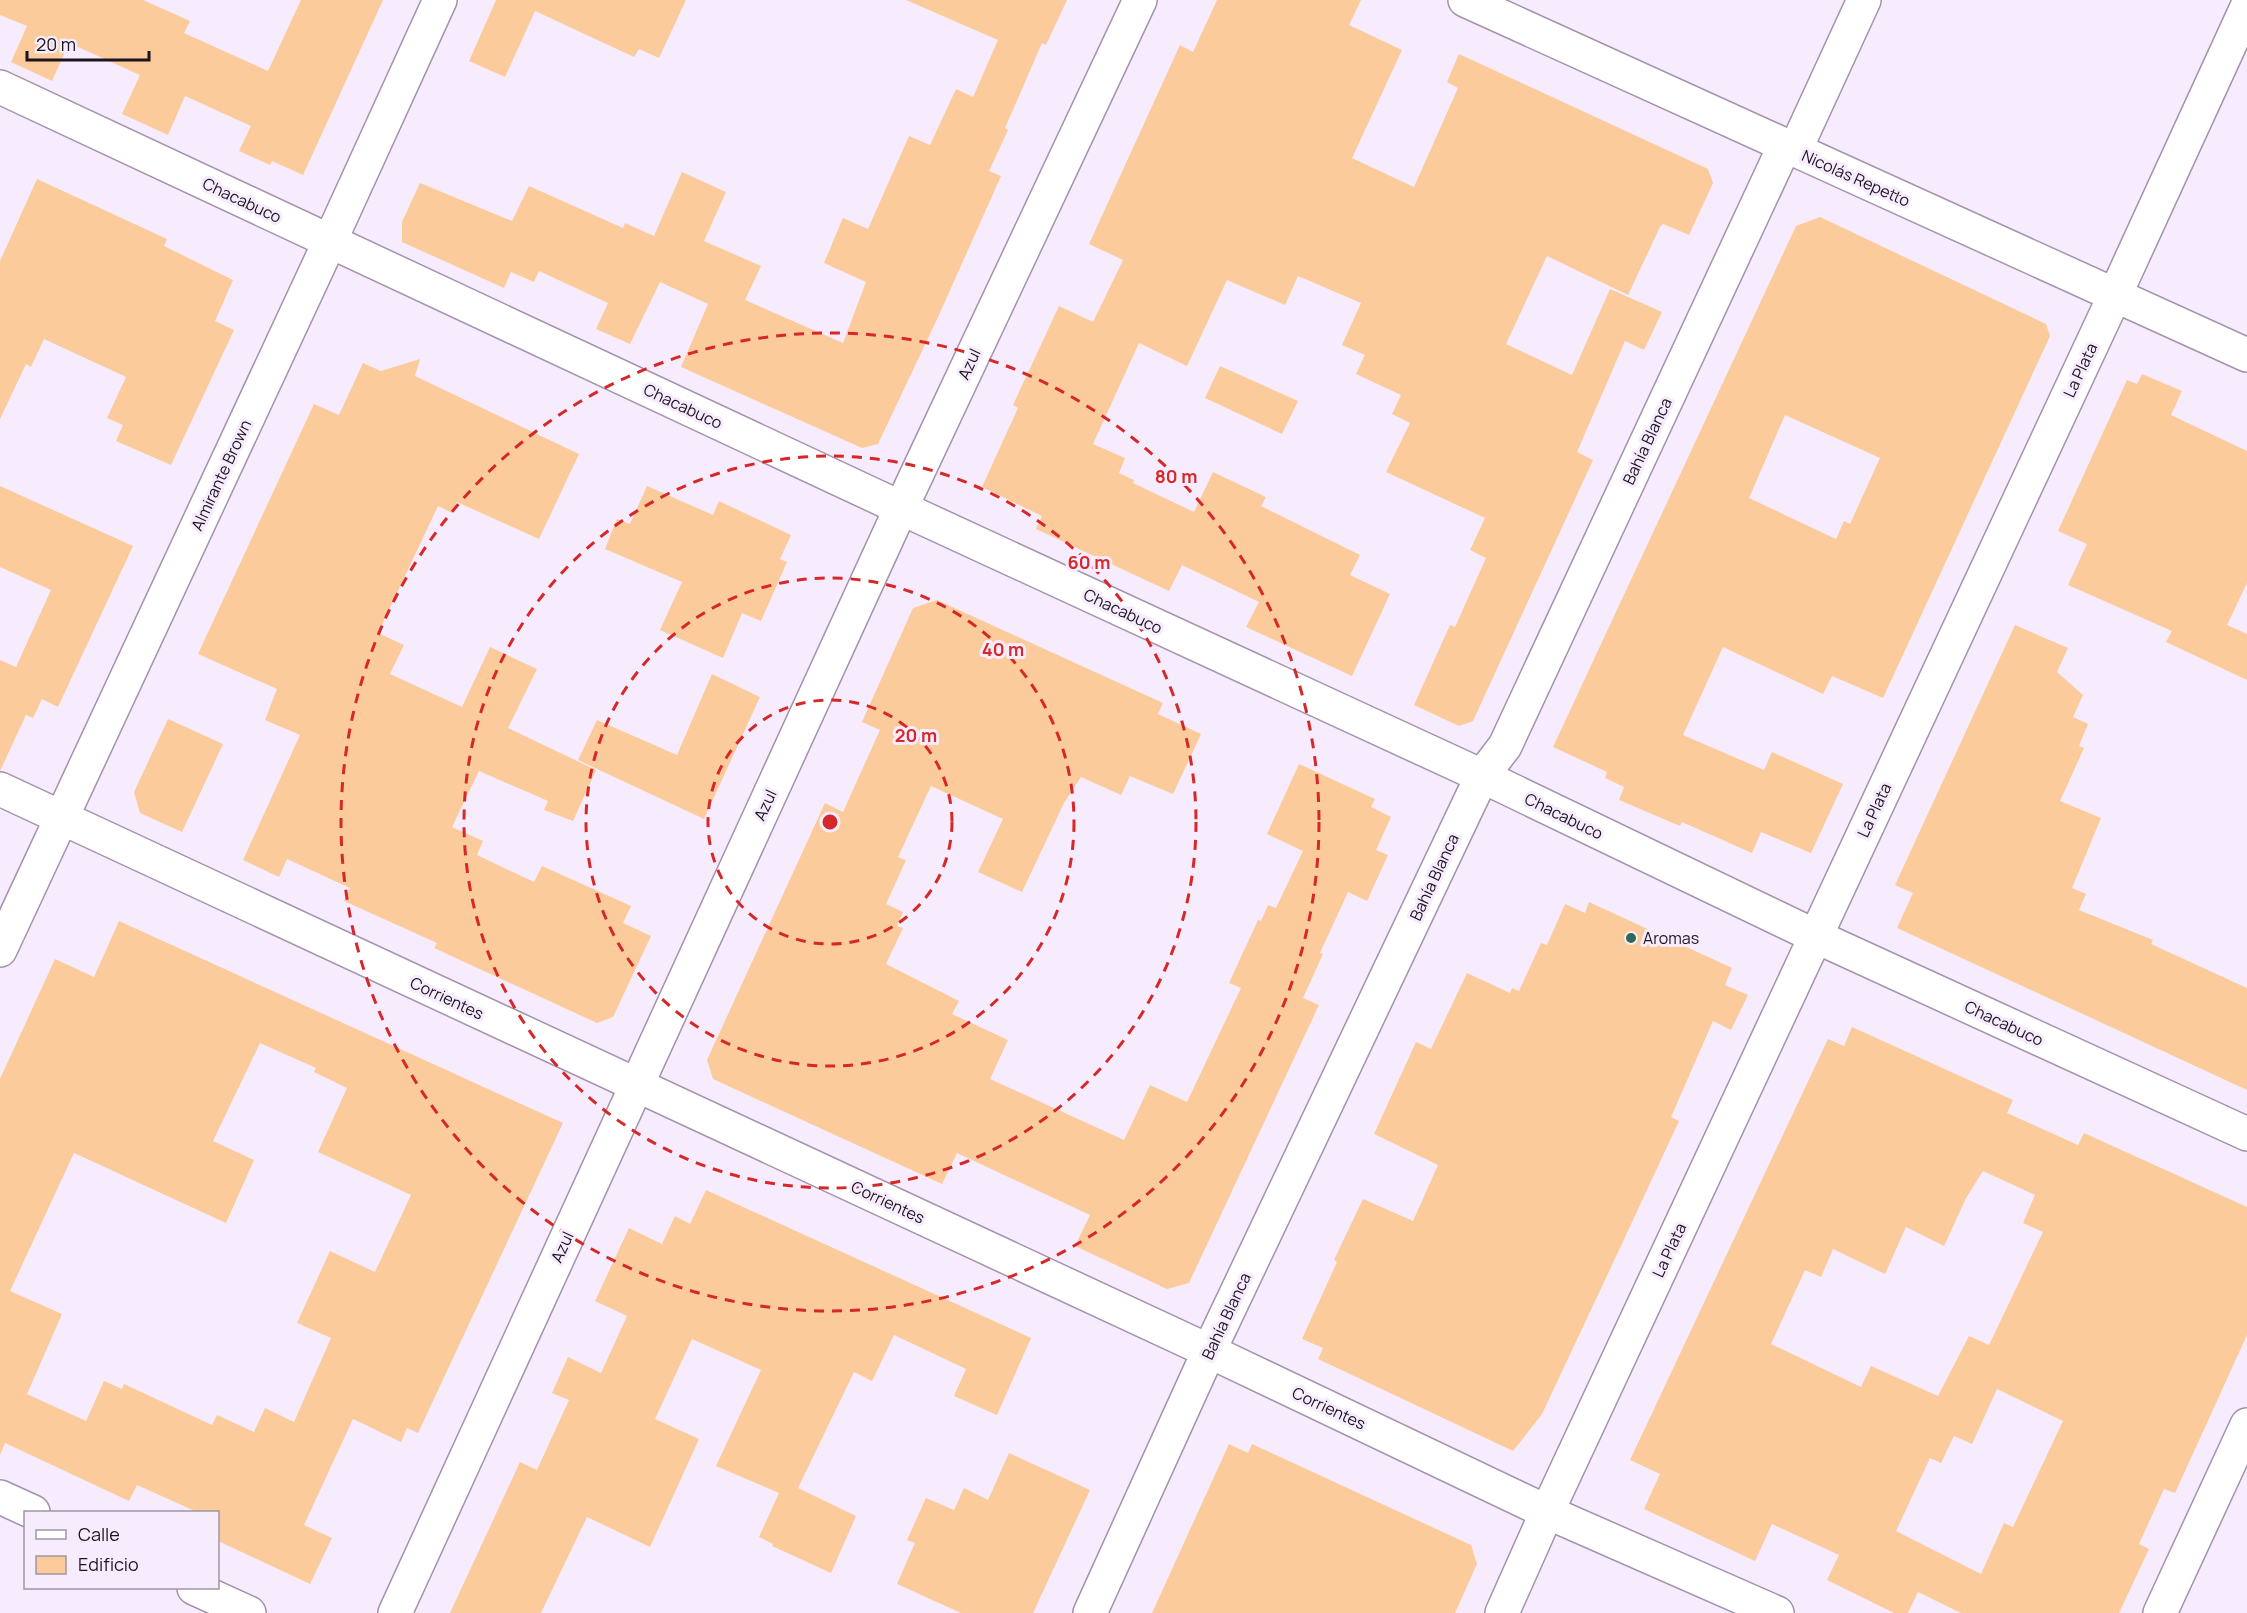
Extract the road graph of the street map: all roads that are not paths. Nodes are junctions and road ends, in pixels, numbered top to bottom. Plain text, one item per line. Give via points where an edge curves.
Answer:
1 (440, 0) edge
2 (1140, 0) edge
3 (1465, 0) edge
4 (1864, 0) edge
5 (2247, 7) edge
6 (0, 87) edge
7 (1790, 148) junction
8 (330, 241) junction
9 (2115, 295) junction
10 (2247, 355) edge
11 (901, 508) junction
12 (1482, 776) junction
13 (0, 789) edge
14 (61, 818) junction
15 (1815, 936) junction
16 (0, 950) edge
17 (636, 1086) junction
18 (2247, 1134) edge
19 (1209, 1351) junction
20 (2247, 1425) edge
21 (0, 1497) edge
22 (31, 1511) edge
23 (1547, 1512) junction
24 (198, 1589) edge
25 (249, 1613) edge
26 (395, 1613) edge
27 (1090, 1613) edge
28 (1502, 1613) edge
29 (1777, 1613) edge
30 (2160, 1613) edge

1 - 8 street, Almirante Brown
2 - 11 street, Azul
3 - 7 street, Nicolás Repetto
4 - 7 street, Bahía Blanca
5 - 9 street, La Plata
6 - 8 street, Chacabuco
7 - 9 street, Nicolás Repetto
7 - 12 street, Bahía Blanca via 1505,746
8 - 11 street, Chacabuco
8 - 14 street, Almirante Brown
9 - 10 street, Nicolás Repetto
9 - 15 street, La Plata
11 - 12 street, Chacabuco
11 - 17 street, Azul
12 - 15 street, Chacabuco
12 - 19 street, Bahía Blanca
13 - 14 street, Corrientes
14 - 16 street, Almirante Brown
14 - 17 street, Corrientes
15 - 18 street, Chacabuco
15 - 23 street, La Plata
17 - 19 street, Corrientes
17 - 26 street, Azul
19 - 23 street, Corrientes
19 - 27 street, Bahía Blanca
20 - 30 street
21 - 22 street
23 - 28 street, La Plata
23 - 29 street, Corrientes
24 - 25 street

